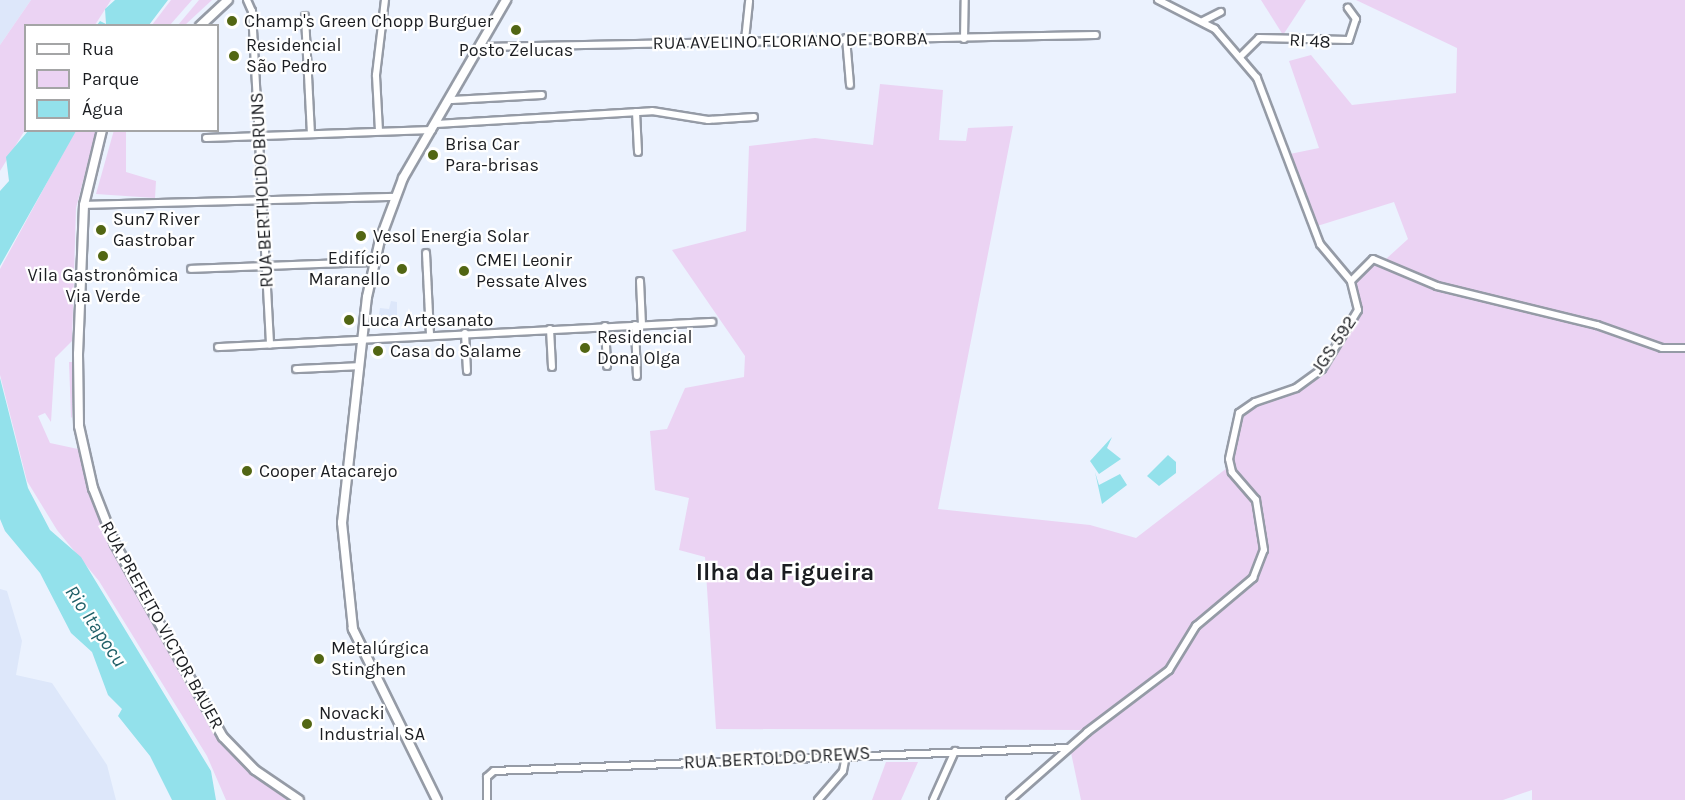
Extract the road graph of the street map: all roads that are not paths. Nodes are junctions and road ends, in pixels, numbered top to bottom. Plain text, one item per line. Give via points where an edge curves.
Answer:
1 (228, 0) edge
2 (247, 0) edge
3 (385, 0) edge
4 (506, 0) edge
5 (749, 0) edge
6 (964, 0) edge
7 (1158, 0) edge
8 (1348, 8) dead end
9 (1221, 12) dead end
10 (305, 16) dead end
11 (1203, 21) junction
12 (202, 24) edge
13 (1096, 35) dead end
14 (846, 38) junction
15 (964, 39) junction
16 (745, 40) junction
17 (483, 47) junction
18 (1241, 56) junction
19 (850, 85) dead end
20 (542, 95) dead end
21 (452, 100) junction
22 (636, 112) junction
23 (754, 117) dead end
24 (434, 127) junction
25 (379, 131) junction
26 (102, 132) edge
27 (312, 134) junction
28 (259, 136) junction
29 (206, 138) dead end
30 (638, 152) dead end
31 (395, 197) junction
32 (263, 202) junction
33 (84, 205) junction
34 (426, 254) dead end
35 (375, 262) junction
36 (266, 267) junction
37 (190, 269) dead end
38 (640, 281) dead end
39 (1351, 281) junction
40 (712, 322) dead end
41 (638, 325) junction
42 (605, 326) junction
43 (550, 329) junction
44 (465, 333) junction
45 (430, 335) junction
46 (362, 339) junction
47 (270, 345) junction
48 (218, 347) dead end
49 (1685, 348) edge
50 (359, 366) junction
51 (607, 366) dead end
52 (552, 367) dead end
53 (296, 369) dead end
54 (467, 371) dead end
55 (637, 376) dead end
56 (1068, 748) junction
57 (955, 751) junction
58 (846, 755) junction
59 (299, 800) edge
60 (437, 800) edge
61 (488, 800) edge
62 (818, 800) edge
63 (933, 800) edge
64 (1010, 800) edge

1 - 12 main road
2 - 28 street, RUA BERTHOLDO BRUNS
3 - 25 street via 376,75
4 - 17 main road
5 - 16 street
6 - 15 street
7 - 11 street
8 - 18 street, RI 48 via 1356,19 1349,39 1259,38
9 - 11 street
10 - 27 street
11 - 18 street
13 - 15 street, RUA AVELINO FLORIANO DE BORBA
14 - 15 street, RUA AVELINO FLORIANO DE BORBA
14 - 16 street, RUA AVELINO FLORIANO DE BORBA
14 - 19 street
16 - 17 street, RUA AVELINO FLORIANO DE BORBA
17 - 21 main road
18 - 39 street via 1257,78 1320,244
20 - 21 street
21 - 24 main road
22 - 23 street via 708,120
22 - 24 street
22 - 30 street
24 - 25 street
24 - 31 main road
25 - 27 street
26 - 33 main road, RUA PREFEITO VICTOR BAUER
27 - 28 street
28 - 29 street
28 - 32 street, RUA BERTHOLDO BRUNS
31 - 32 street
31 - 35 main road
32 - 33 street
32 - 36 street, RUA BERTHOLDO BRUNS
33 - 59 main road, RUA PREFEITO VICTOR BAUER via 77,394 100,510 224,737 255,770
34 - 45 street
35 - 36 street
35 - 46 main road
36 - 37 street
36 - 47 street, RUA BERTHOLDO BRUNS
38 - 41 street
39 - 49 street via 1373,259 1437,286 1597,326 1662,348
39 - 56 street, JGS 592 via 1357,300 1355,320 1322,369 1296,388 1255,402 1239,413 1229,459 1237,479 1256,500 1264,550 1258,571 1196,626 1169,670
40 - 41 street
41 - 42 street
41 - 55 street
42 - 43 street
42 - 51 street
43 - 44 street
43 - 52 street
44 - 45 street
44 - 54 street
45 - 46 street
46 - 47 street
46 - 50 main road
47 - 48 street
50 - 53 street
50 - 60 main road via 342,523 347,605 362,656
56 - 57 street, RUA BERTOLDO DREWS
56 - 64 street via 1048,771
57 - 58 street, RUA BERTOLDO DREWS
57 - 63 street
58 - 61 street, RUA BERTOLDO DREWS via 488,775
58 - 62 street via 843,771

